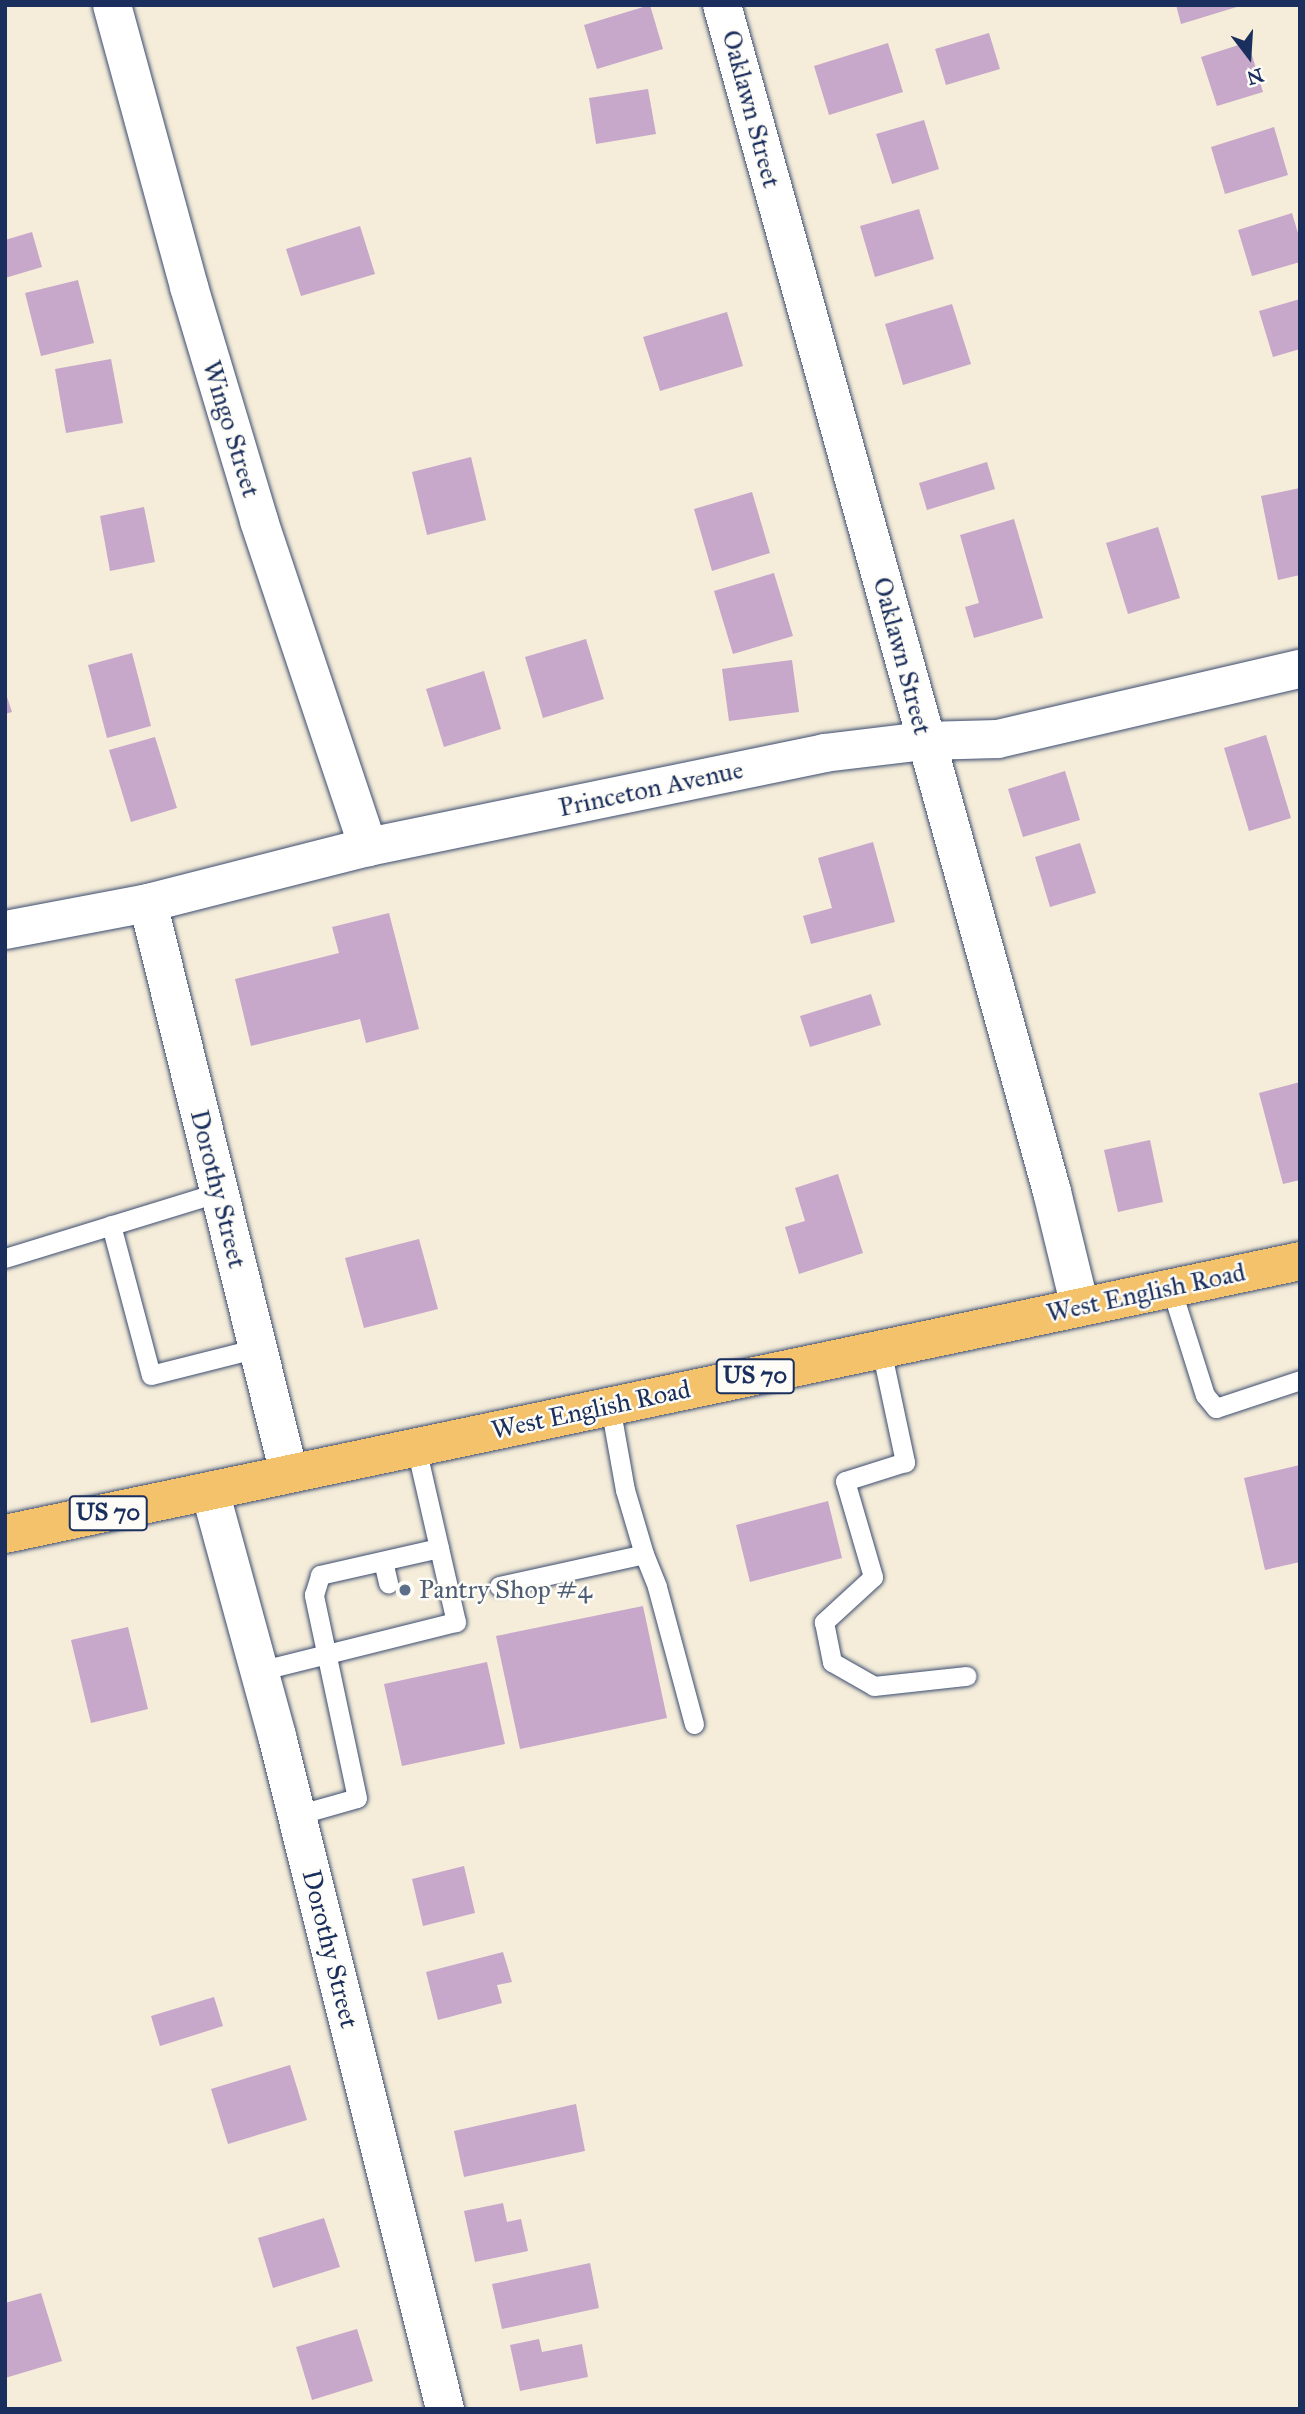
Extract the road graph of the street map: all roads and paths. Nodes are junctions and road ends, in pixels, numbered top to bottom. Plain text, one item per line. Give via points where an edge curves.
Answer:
1 (112, 5) edge
2 (722, 5) edge
3 (1300, 669) edge
4 (925, 741) junction
5 (368, 847) junction
6 (148, 903) junction
7 (5, 930) edge
8 (219, 1192) junction
9 (111, 1226) junction
10 (5, 1258) edge
11 (1300, 1261) edge
12 (1171, 1288) junction
13 (1080, 1307) junction
14 (258, 1348) junction
15 (881, 1349) junction
16 (1300, 1380) edge
17 (610, 1406) junction
18 (416, 1447) junction
19 (289, 1474) junction
20 (210, 1491) junction
21 (5, 1534) edge
22 (439, 1548) junction
23 (644, 1555) junction
24 (383, 1561) junction
25 (388, 1583) dead end
26 (499, 1586) dead end
27 (325, 1655) junction
28 (259, 1671) junction
29 (966, 1676) dead end
30 (694, 1724) dead end
31 (297, 1815) junction
32 (445, 2409) edge

1 - 5 street, Wingo Street via 188,287 251,495
2 - 4 street, Oaklawn Street
3 - 4 street, Princeton Avenue via 998,739
4 - 5 street, Princeton Avenue via 824,753
4 - 13 street, Oaklawn Street
5 - 6 street, Princeton Avenue
6 - 7 street, Princeton Avenue
6 - 8 street, Dorothy Street
8 - 9 lane
8 - 14 street, Dorothy Street
9 - 10 lane
9 - 14 lane via 151,1375
11 - 12 main road, West English Road / US 70
12 - 13 main road, West English Road / US 70
12 - 16 lane via 1205,1395 1216,1408
13 - 15 main road, West English Road / US 70
14 - 19 street, Dorothy Street
15 - 17 main road, West English Road / US 70
15 - 29 lane via 905,1462 845,1481 873,1577 824,1622 832,1662 874,1686
17 - 18 main road, West English Road / US 70
17 - 23 lane via 625,1490
18 - 19 main road, West English Road / US 70
18 - 22 lane
19 - 20 main road, West English Road / US 70
20 - 21 main road, West English Road / US 70
20 - 28 street, Dorothy Street
22 - 24 lane
22 - 27 lane via 456,1622 397,1627
23 - 26 lane
23 - 30 lane
24 - 25 lane
24 - 27 lane via 320,1576 314,1595
27 - 28 lane
27 - 31 lane via 357,1798
28 - 31 street, Dorothy Street
31 - 32 street, Dorothy Street

